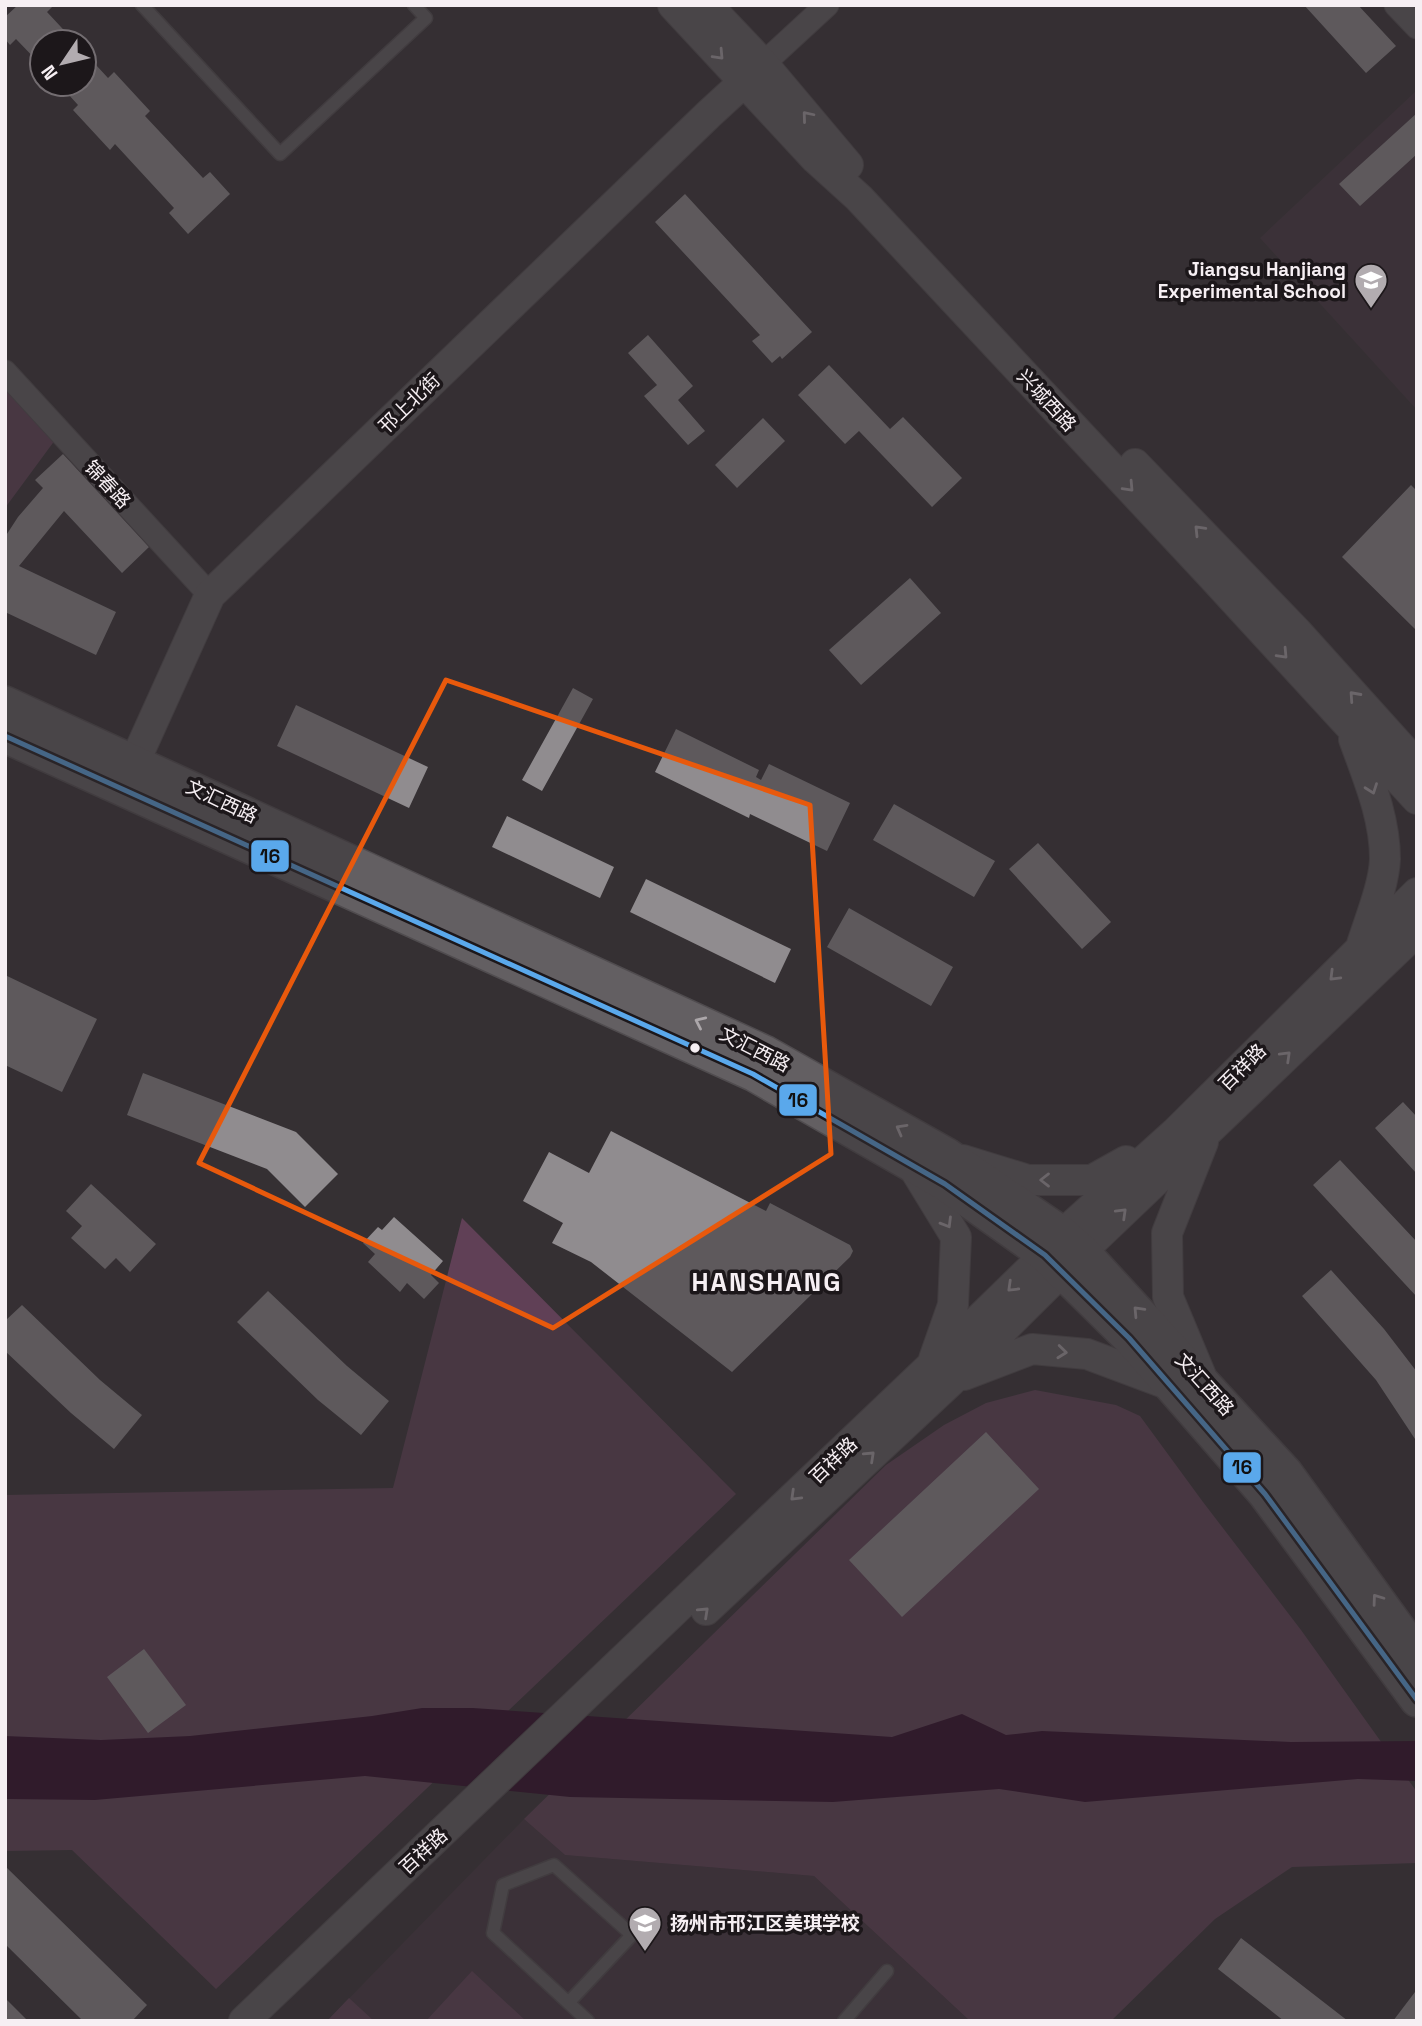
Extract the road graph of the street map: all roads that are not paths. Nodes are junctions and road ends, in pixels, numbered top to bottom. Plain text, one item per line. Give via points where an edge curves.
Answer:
1 (142, 5) edge
2 (414, 5) edge
3 (673, 5) edge
4 (707, 5) edge
5 (827, 5) edge
6 (1396, 5) edge
7 (1417, 27) edge
8 (754, 73) junction
9 (5, 372) edge
10 (210, 595) junction
11 (5, 703) edge
12 (1349, 725) junction
13 (1383, 728) junction
14 (5, 736) edge
15 (1417, 744) edge
16 (1417, 765) edge
17 (129, 775) junction
18 (1417, 799) edge
19 (1417, 893) edge
20 (1417, 931) edge
21 (1417, 950) edge
22 (1373, 955) junction
23 (1207, 1132) junction
24 (1175, 1133) junction
25 (947, 1155) junction
26 (912, 1165) junction
27 (1063, 1253) junction
28 (941, 1373) junction
29 (1204, 1383) junction
30 (1170, 1385) junction
31 (1417, 1654) edge
32 (1412, 1693) edge
33 (488, 1802) junction
34 (887, 1971) dead end
35 (569, 2002) junction
36 (244, 2021) edge
37 (269, 2021) edge
38 (588, 2021) edge
39 (844, 2021) edge

1 - 2 lane via 279,154 426,18
3 -> 8 street, 兴城西路
4 - 8 street, 兴城西路
5 - 8 street
6 - 7 street
8 - 10 street, 邗上北街
8 -> 12 street, 兴城西路 via 816,159 869,209
13 -> 8 street, 兴城西路 via 1297,632
9 - 10 street, 锦春路
10 - 17 street, 邗上北街
11 - 17 main road, 文汇西路
12 - 18 street, 兴城西路
12 -> 22 street via 1379,808 1385,860
13 - 15 street
13 - 16 street, 兴城西路
14 - 17 main road, 文汇西路
25 -> 17 main road, 文汇西路 via 764,1052
17 - 26 main road, 文汇西路 via 753,1074
19 - 22 street, 百祥路
20 - 22 street, 百祥路
21 - 22 street
23 -> 22 street, 百祥路
22 -> 24 street, 百祥路
27 -> 23 street, 百祥路
23 - 29 street via 1167,1233 1168,1297
24 -> 25 street via 1092,1180 1028,1180
24 - 27 street, 百祥路
25 - 27 main road, 文汇西路
26 - 27 main road, 文汇西路
26 -> 28 street via 956,1237 953,1305
27 - 28 street, 百祥路
29 -> 27 main road, 文汇西路
27 - 30 main road, 文汇西路
28 -> 30 street via 1032,1349 1087,1354
28 - 33 street, 百祥路
31 -> 29 main road, 文汇西路 via 1286,1473
30 - 32 main road, 文汇西路 via 1265,1494
33 - 36 street, 百祥路
33 - 37 street, 百祥路
34 - 39 lane
35 - 35 lane via 493,1933 503,1885 554,1865 632,1935
35 - 38 lane

